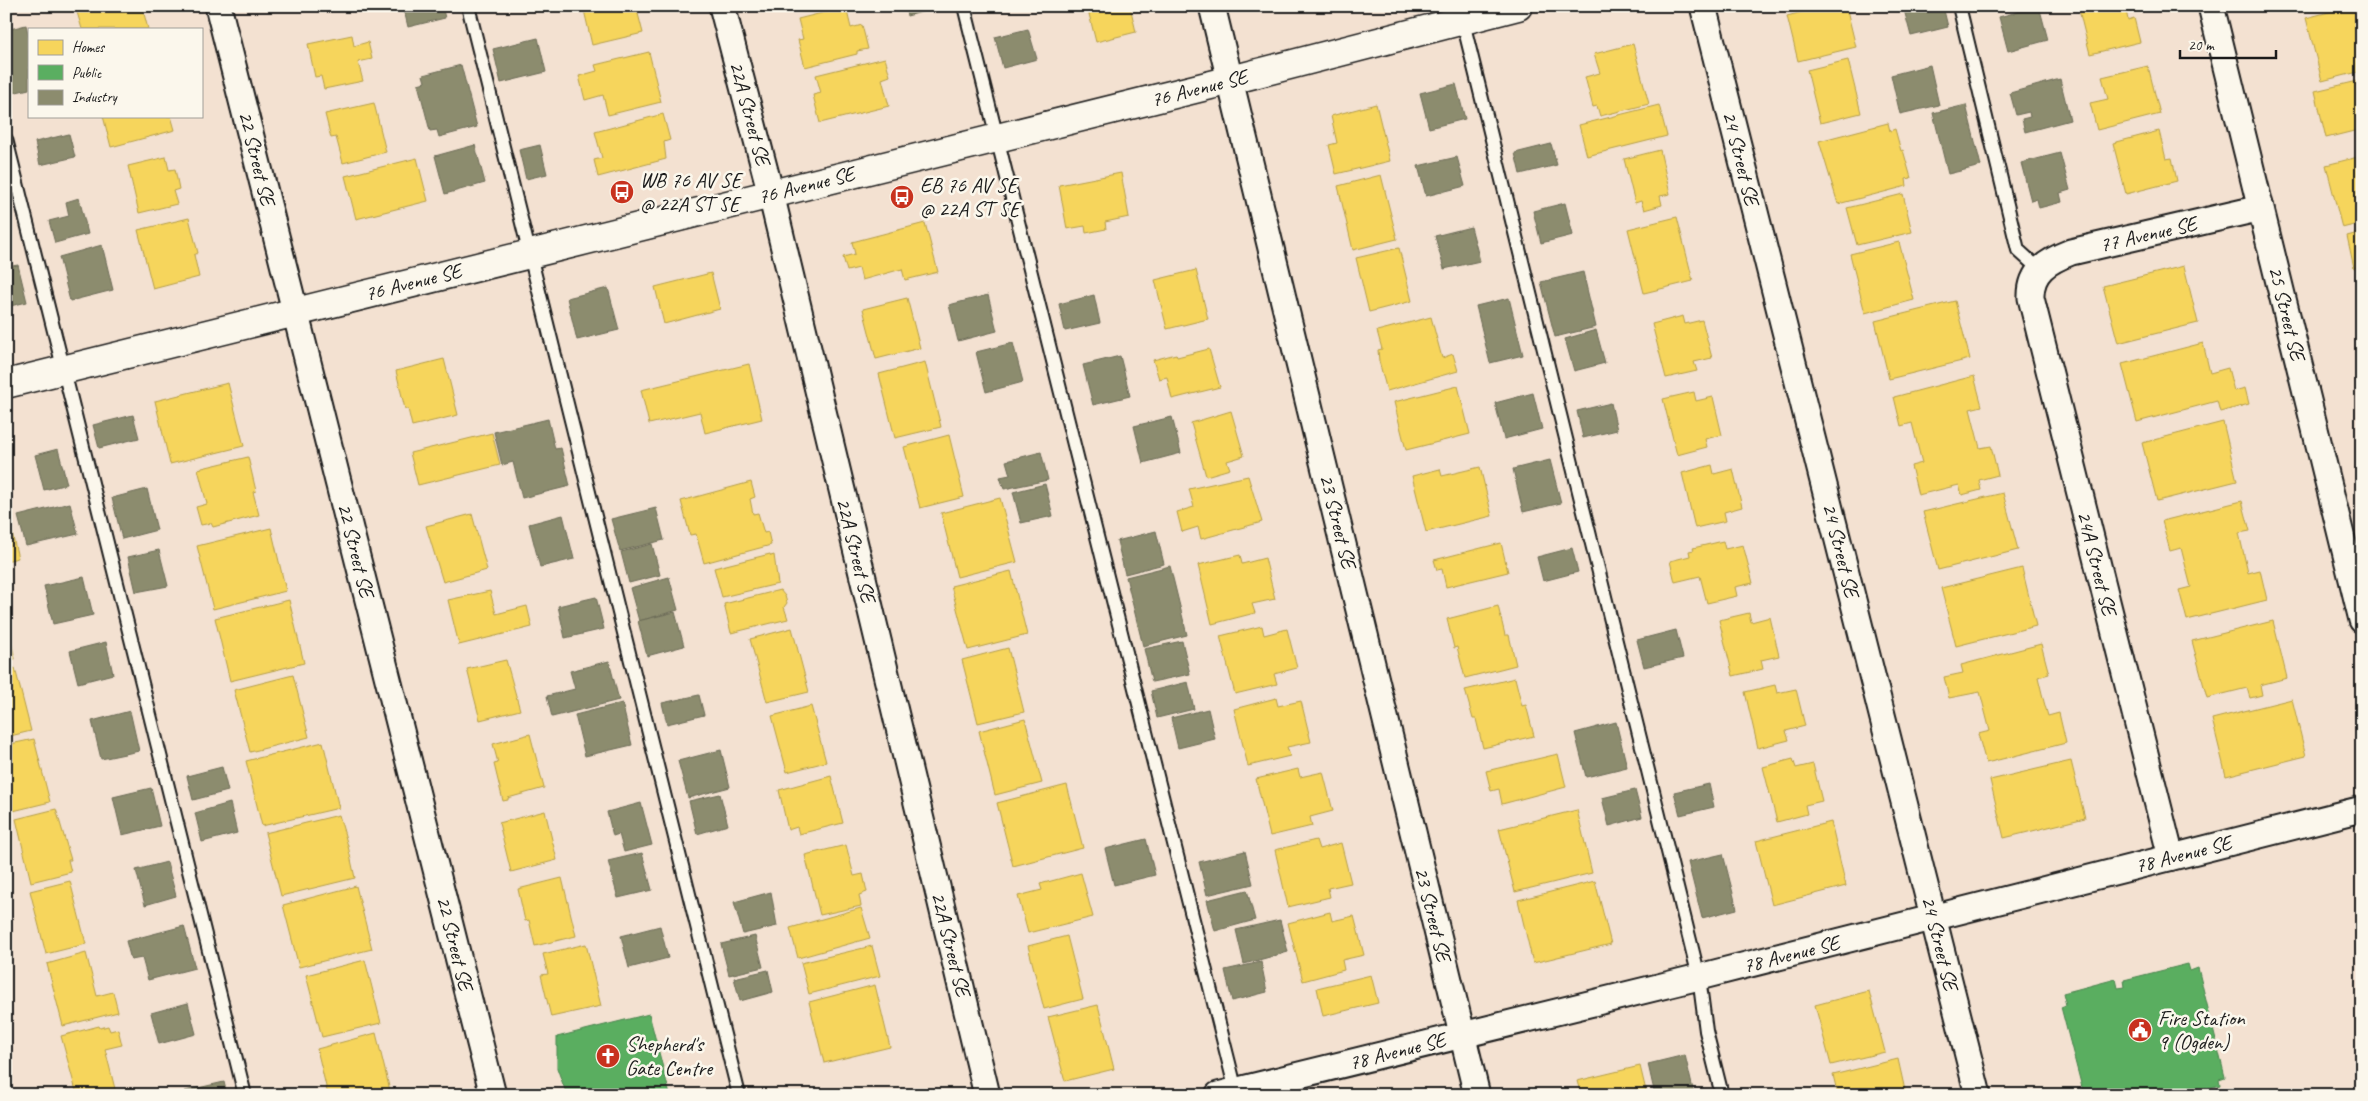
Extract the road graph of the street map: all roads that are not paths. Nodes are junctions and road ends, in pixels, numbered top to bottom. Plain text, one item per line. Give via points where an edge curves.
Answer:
1 (218, 6) edge
2 (468, 6) edge
3 (722, 6) edge
4 (964, 6) edge
5 (1212, 6) edge
6 (1518, 6) edge
7 (1703, 6) edge
8 (1959, 6) edge
9 (2211, 6) edge
10 (1461, 13) edge
11 (1231, 80) junction
12 (997, 138) junction
13 (6, 139) edge
14 (771, 194) junction
15 (2261, 208) junction
16 (530, 254) junction
17 (2040, 270) junction
18 (296, 311) junction
19 (65, 369) junction
20 (6, 384) edge
21 (2362, 620) edge
22 (2362, 809) edge
23 (2171, 857) junction
24 (1933, 918) junction
25 (1699, 977) junction
26 (1462, 1035) junction
27 (1230, 1093) edge
28 (245, 1095) edge
29 (493, 1095) edge
30 (739, 1095) edge
31 (987, 1095) edge
32 (1477, 1095) edge
33 (1722, 1095) edge
34 (1978, 1095) edge

1 - 18 street, 22 Street SE
2 - 16 lane
3 - 14 street, 22A Street SE
4 - 12 lane
5 - 11 street, 23 Street SE
6 - 10 street, 76 Avenue SE
7 - 24 street, 24 Street SE
8 - 17 lane via 2018,250
9 - 15 street, 25 Street SE
10 - 11 street, 76 Avenue SE
10 - 25 lane
11 - 12 street, 76 Avenue SE
11 - 26 street, 23 Street SE
12 - 14 street, 76 Avenue SE
12 - 27 lane
13 - 19 lane
14 - 16 street, 76 Avenue SE
14 - 31 street, 22A Street SE
15 - 17 street, 77 Avenue SE via 2072,252
15 - 21 street, 25 Street SE
16 - 18 street, 76 Avenue SE
16 - 30 lane
17 - 23 street, 24A Street SE via 2030,287 2031,298
18 - 19 street, 76 Avenue SE
18 - 29 street, 22 Street SE
19 - 20 street, 76 Avenue SE
19 - 28 lane
22 - 23 street, 78 Avenue SE
23 - 24 street, 78 Avenue SE
24 - 25 street, 78 Avenue SE
24 - 34 street, 24 Street SE
25 - 26 street, 78 Avenue SE
25 - 33 lane via 1706,1031
26 - 27 street, 78 Avenue SE
26 - 32 street, 23 Street SE

